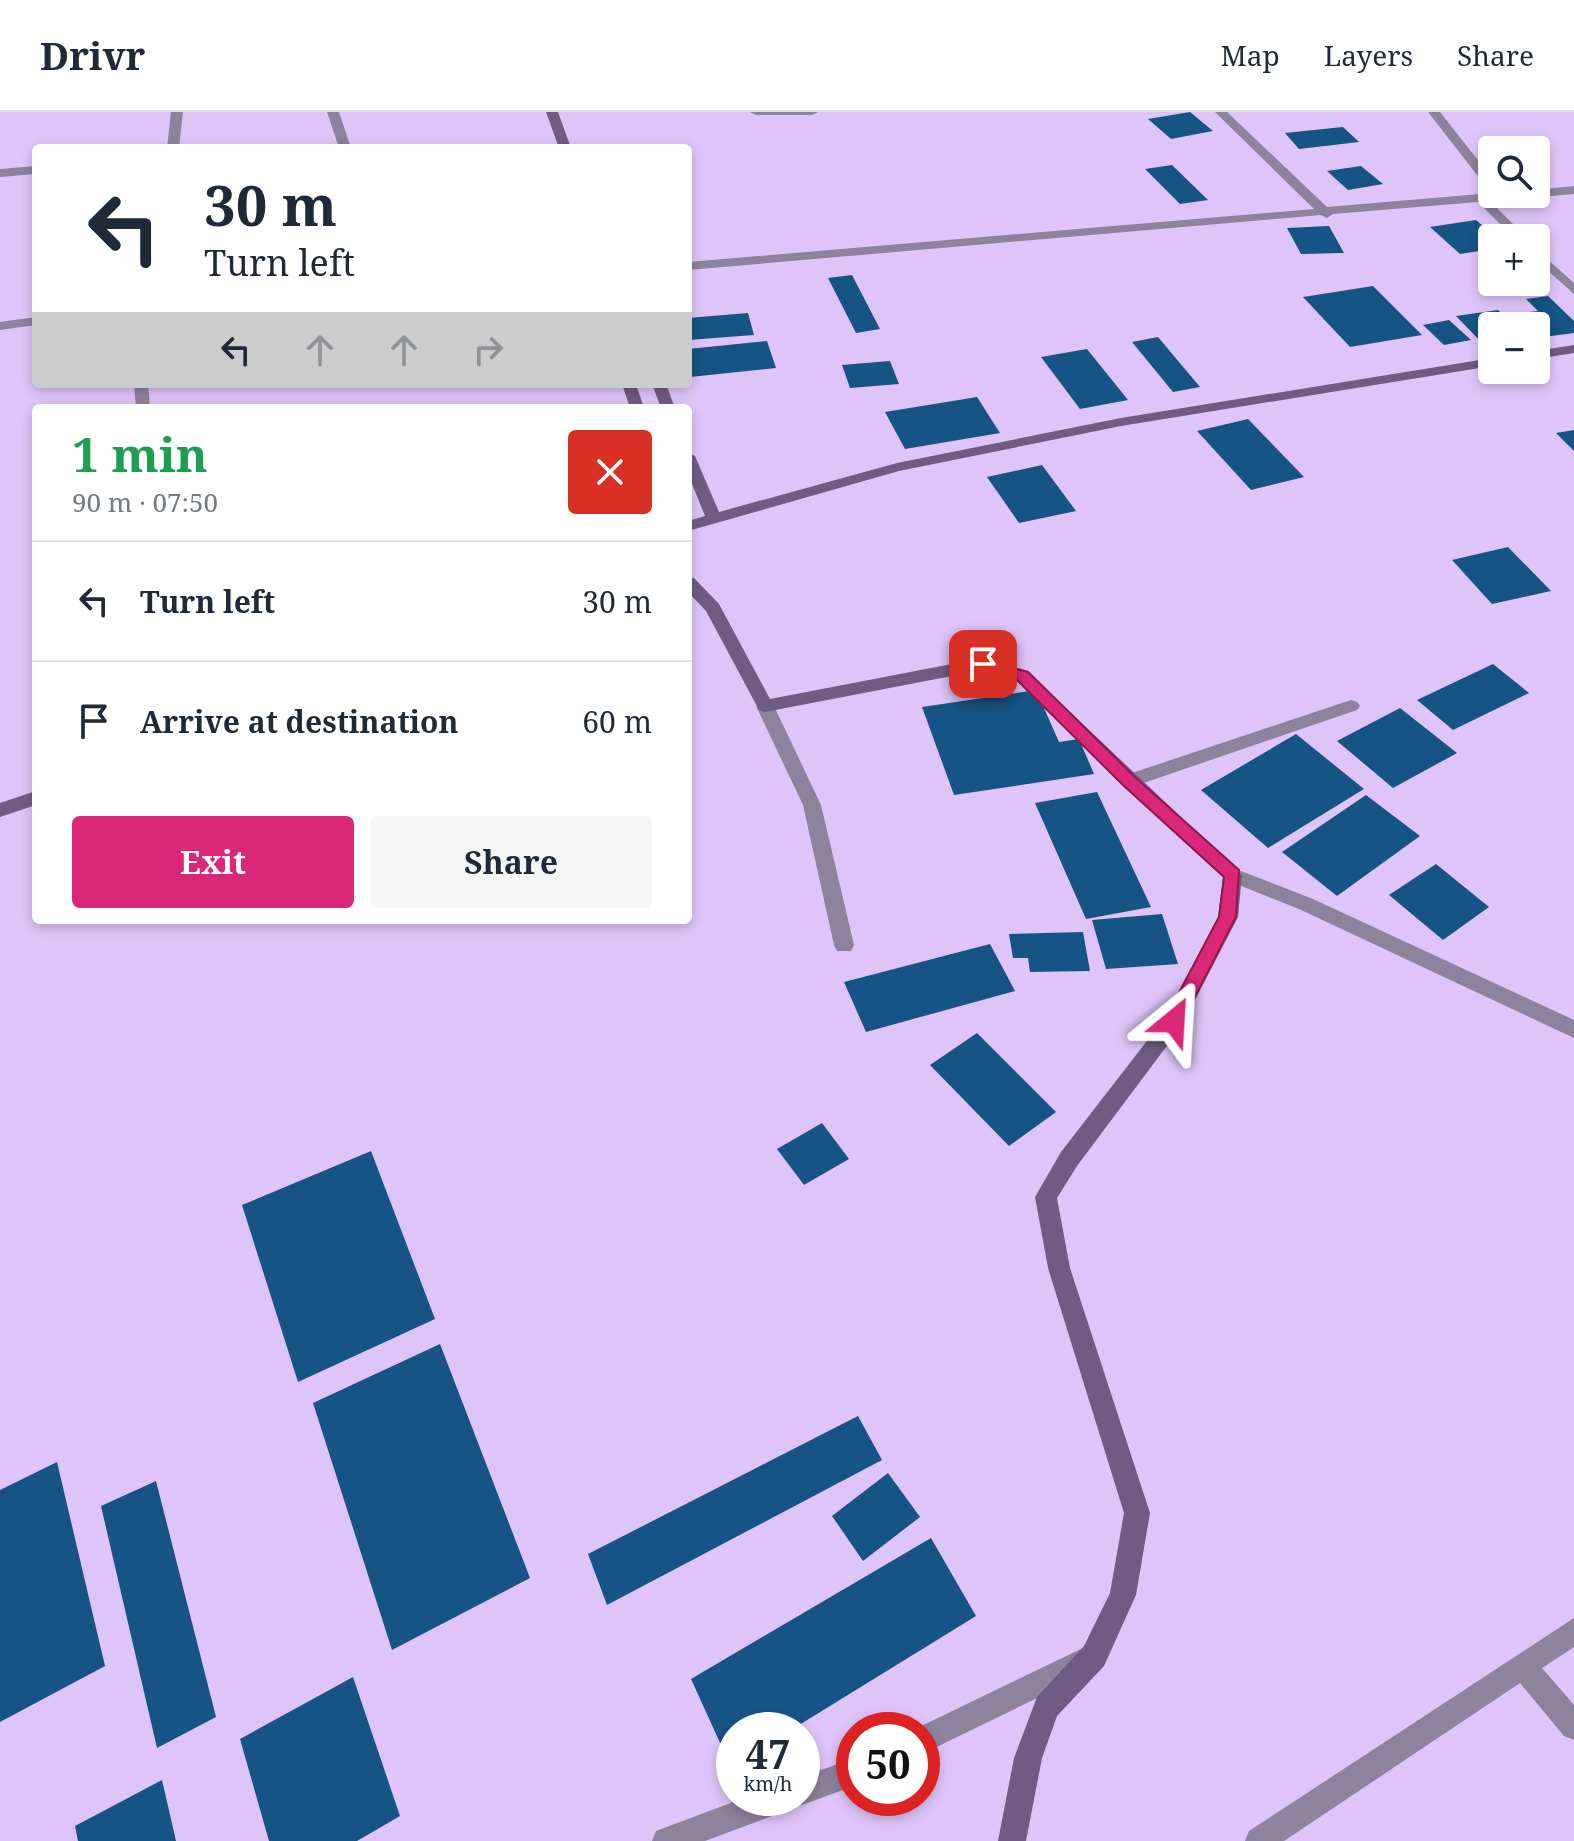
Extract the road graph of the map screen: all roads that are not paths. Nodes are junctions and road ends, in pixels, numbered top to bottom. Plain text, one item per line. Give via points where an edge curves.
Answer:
1 (177, 112) edge
2 (333, 112) edge
3 (552, 112) edge
4 (756, 112) edge
5 (812, 112) edge
6 (1221, 112) edge
7 (1434, 112) edge
8 (173, 144) edge
9 (344, 144) edge
10 (564, 144) edge
11 (1478, 168) edge
12 (32, 170) edge
13 (0, 173) edge
14 (1574, 190) edge
15 (1550, 192) edge
16 (1478, 201) edge
17 (1490, 208) edge
18 (1327, 214) junction
19 (1507, 224) edge
20 (692, 266) edge
21 (1550, 267) edge
22 (1574, 290) edge
23 (32, 322) edge
24 (0, 326) edge
25 (1574, 349) edge
26 (1550, 353) edge
27 (1478, 364) edge
28 (692, 466) edge
29 (714, 519) junction
30 (692, 525) edge
31 (692, 586) edge
32 (765, 706) junction
33 (1351, 706) dead end
34 (1129, 781) junction
35 (32, 799) edge
36 (0, 810) edge
37 (1233, 875) junction
38 (844, 945) dead end
39 (1574, 1029) edge
40 (1574, 1631) edge
41 (1094, 1656) junction
42 (1522, 1665) junction
43 (1574, 1726) edge
44 (940, 1731) edge
45 (734, 1816) edge
46 (666, 1841) edge
47 (1012, 1841) edge
48 (1259, 1841) edge

1 - 8 street
2 - 9 street
3 - 10 main road
4 - 5 street
6 - 18 street
7 - 11 street
12 - 13 street
14 - 15 street
16 - 18 street
17 - 19 street
18 - 20 street
21 - 22 street
23 - 24 street
25 - 26 main road
27 - 29 main road via 1121,422 897,467
28 - 29 main road
29 - 30 main road
31 - 32 main road via 713,608
32 - 34 main road via 983,664 1022,676
32 - 38 street via 812,805
33 - 34 street
34 - 37 main road
35 - 36 main road
37 - 39 street
37 - 41 main road via 1228,917 1174,1021 1046,1197 1059,1268 1137,1513 1123,1595
40 - 42 street
41 - 44 street
41 - 47 main road via 1047,1707 1028,1758
42 - 43 street
42 - 48 street
45 - 46 street

